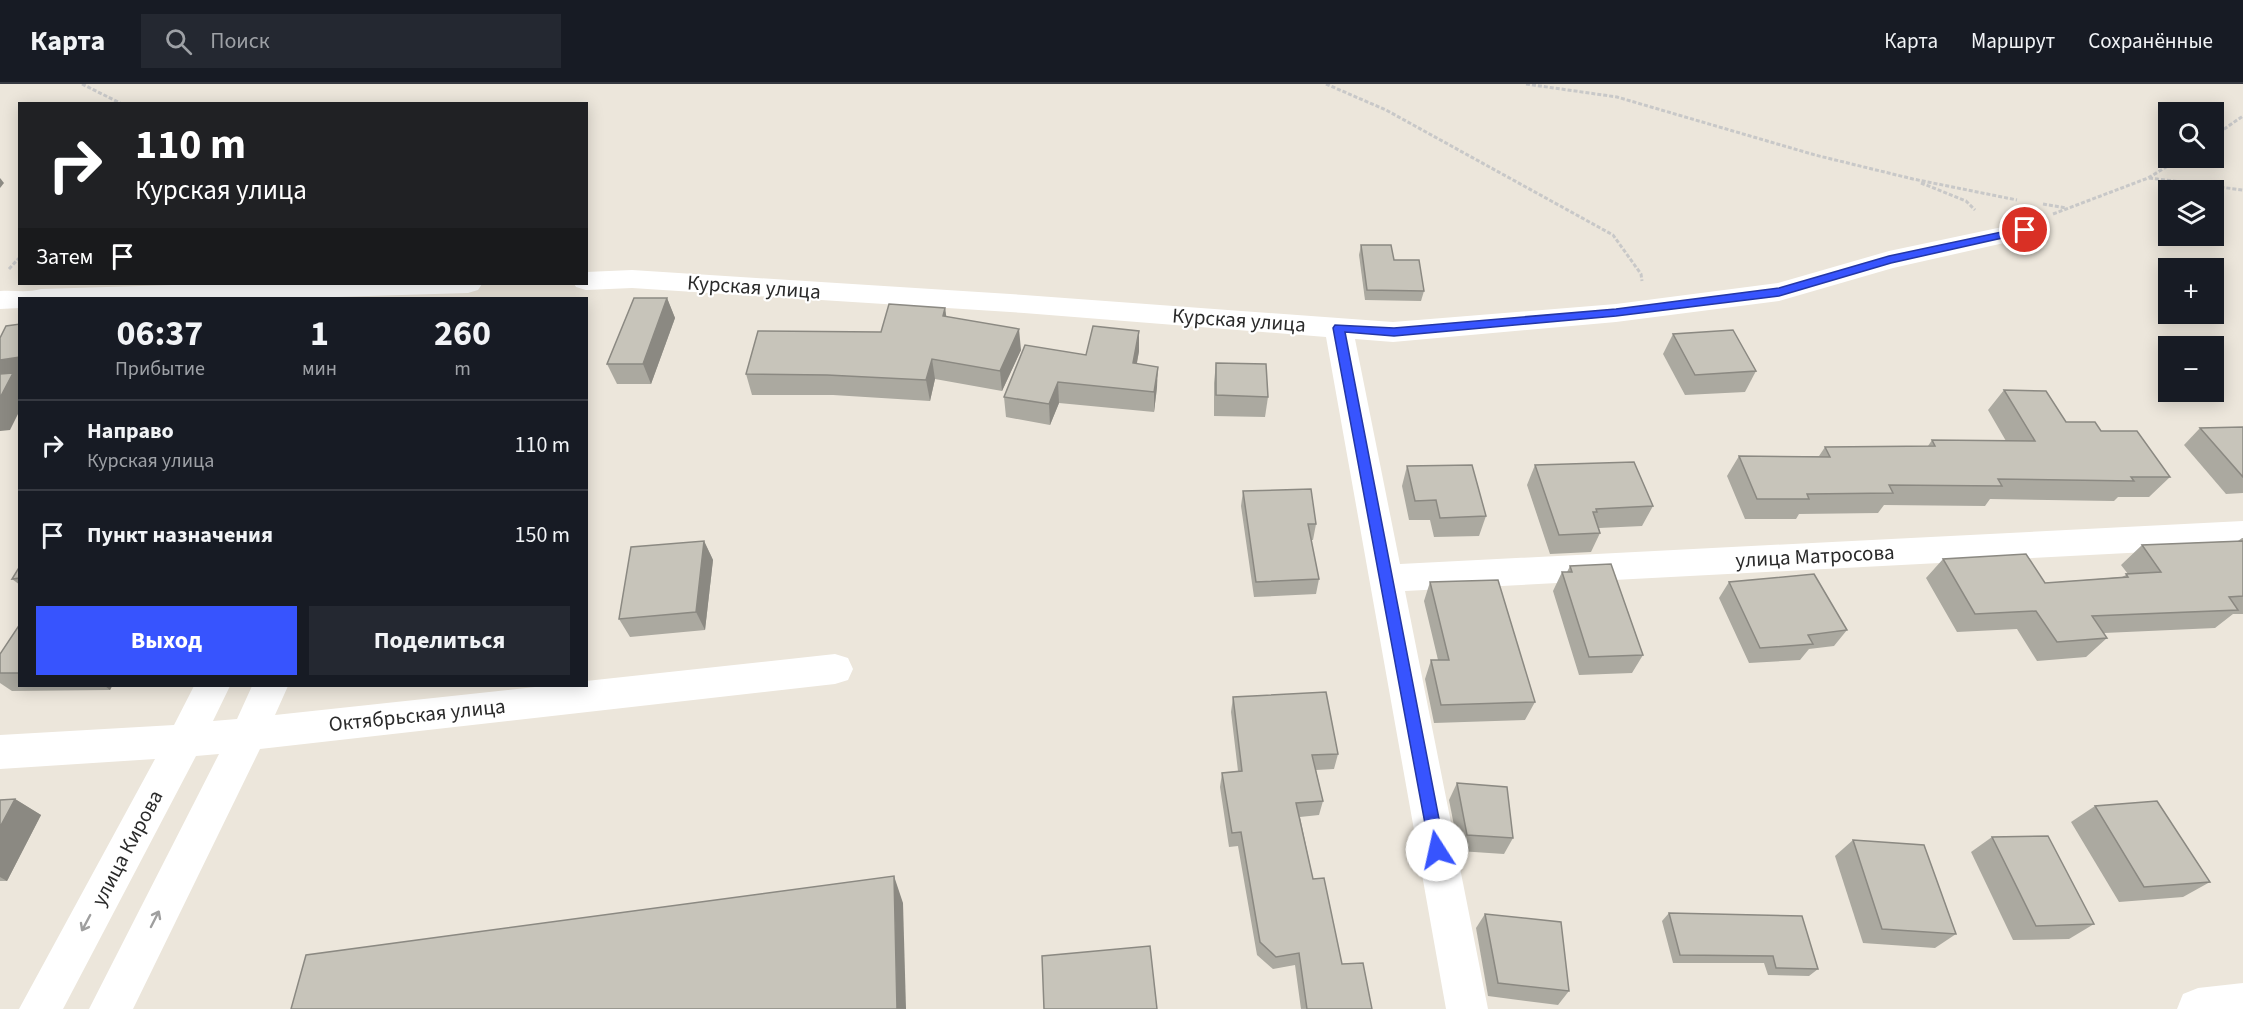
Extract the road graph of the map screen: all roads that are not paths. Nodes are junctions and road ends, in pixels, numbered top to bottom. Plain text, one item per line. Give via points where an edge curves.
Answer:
1 (2025, 230) road end
2 (588, 280) edge
3 (442, 285) edge
4 (402, 292) edge
5 (101, 297) edge
6 (18, 299) edge
7 (0, 300) edge
8 (1339, 328) junction
9 (2243, 534) edge
10 (1386, 578) junction
11 (835, 669) dead end
12 (212, 687) edge
13 (270, 687) edge
14 (249, 733) junction
15 (185, 741) junction
16 (0, 752) edge
17 (2243, 1004) edge
18 (39, 1009) edge
19 (110, 1009) edge
20 (1467, 1009) edge
21 (2198, 1009) edge

1 - 8 street, Курская улица via 1889,260 1779,292 1646,309 1394,332
2 - 8 street, Курская улица via 632,279 976,301
3 - 4 street
4 - 5 street
6 - 7 street
8 - 10 street
9 - 10 street, улица Матросова
10 - 20 street
11 - 14 street, Октябрьская улица
12 - 15 street, улица Кирова
13 - 14 street
14 - 15 street, Октябрьская улица
19 -> 14 street
15 - 16 street, Октябрьская улица
15 -> 18 street, улица Кирова
17 - 21 street

